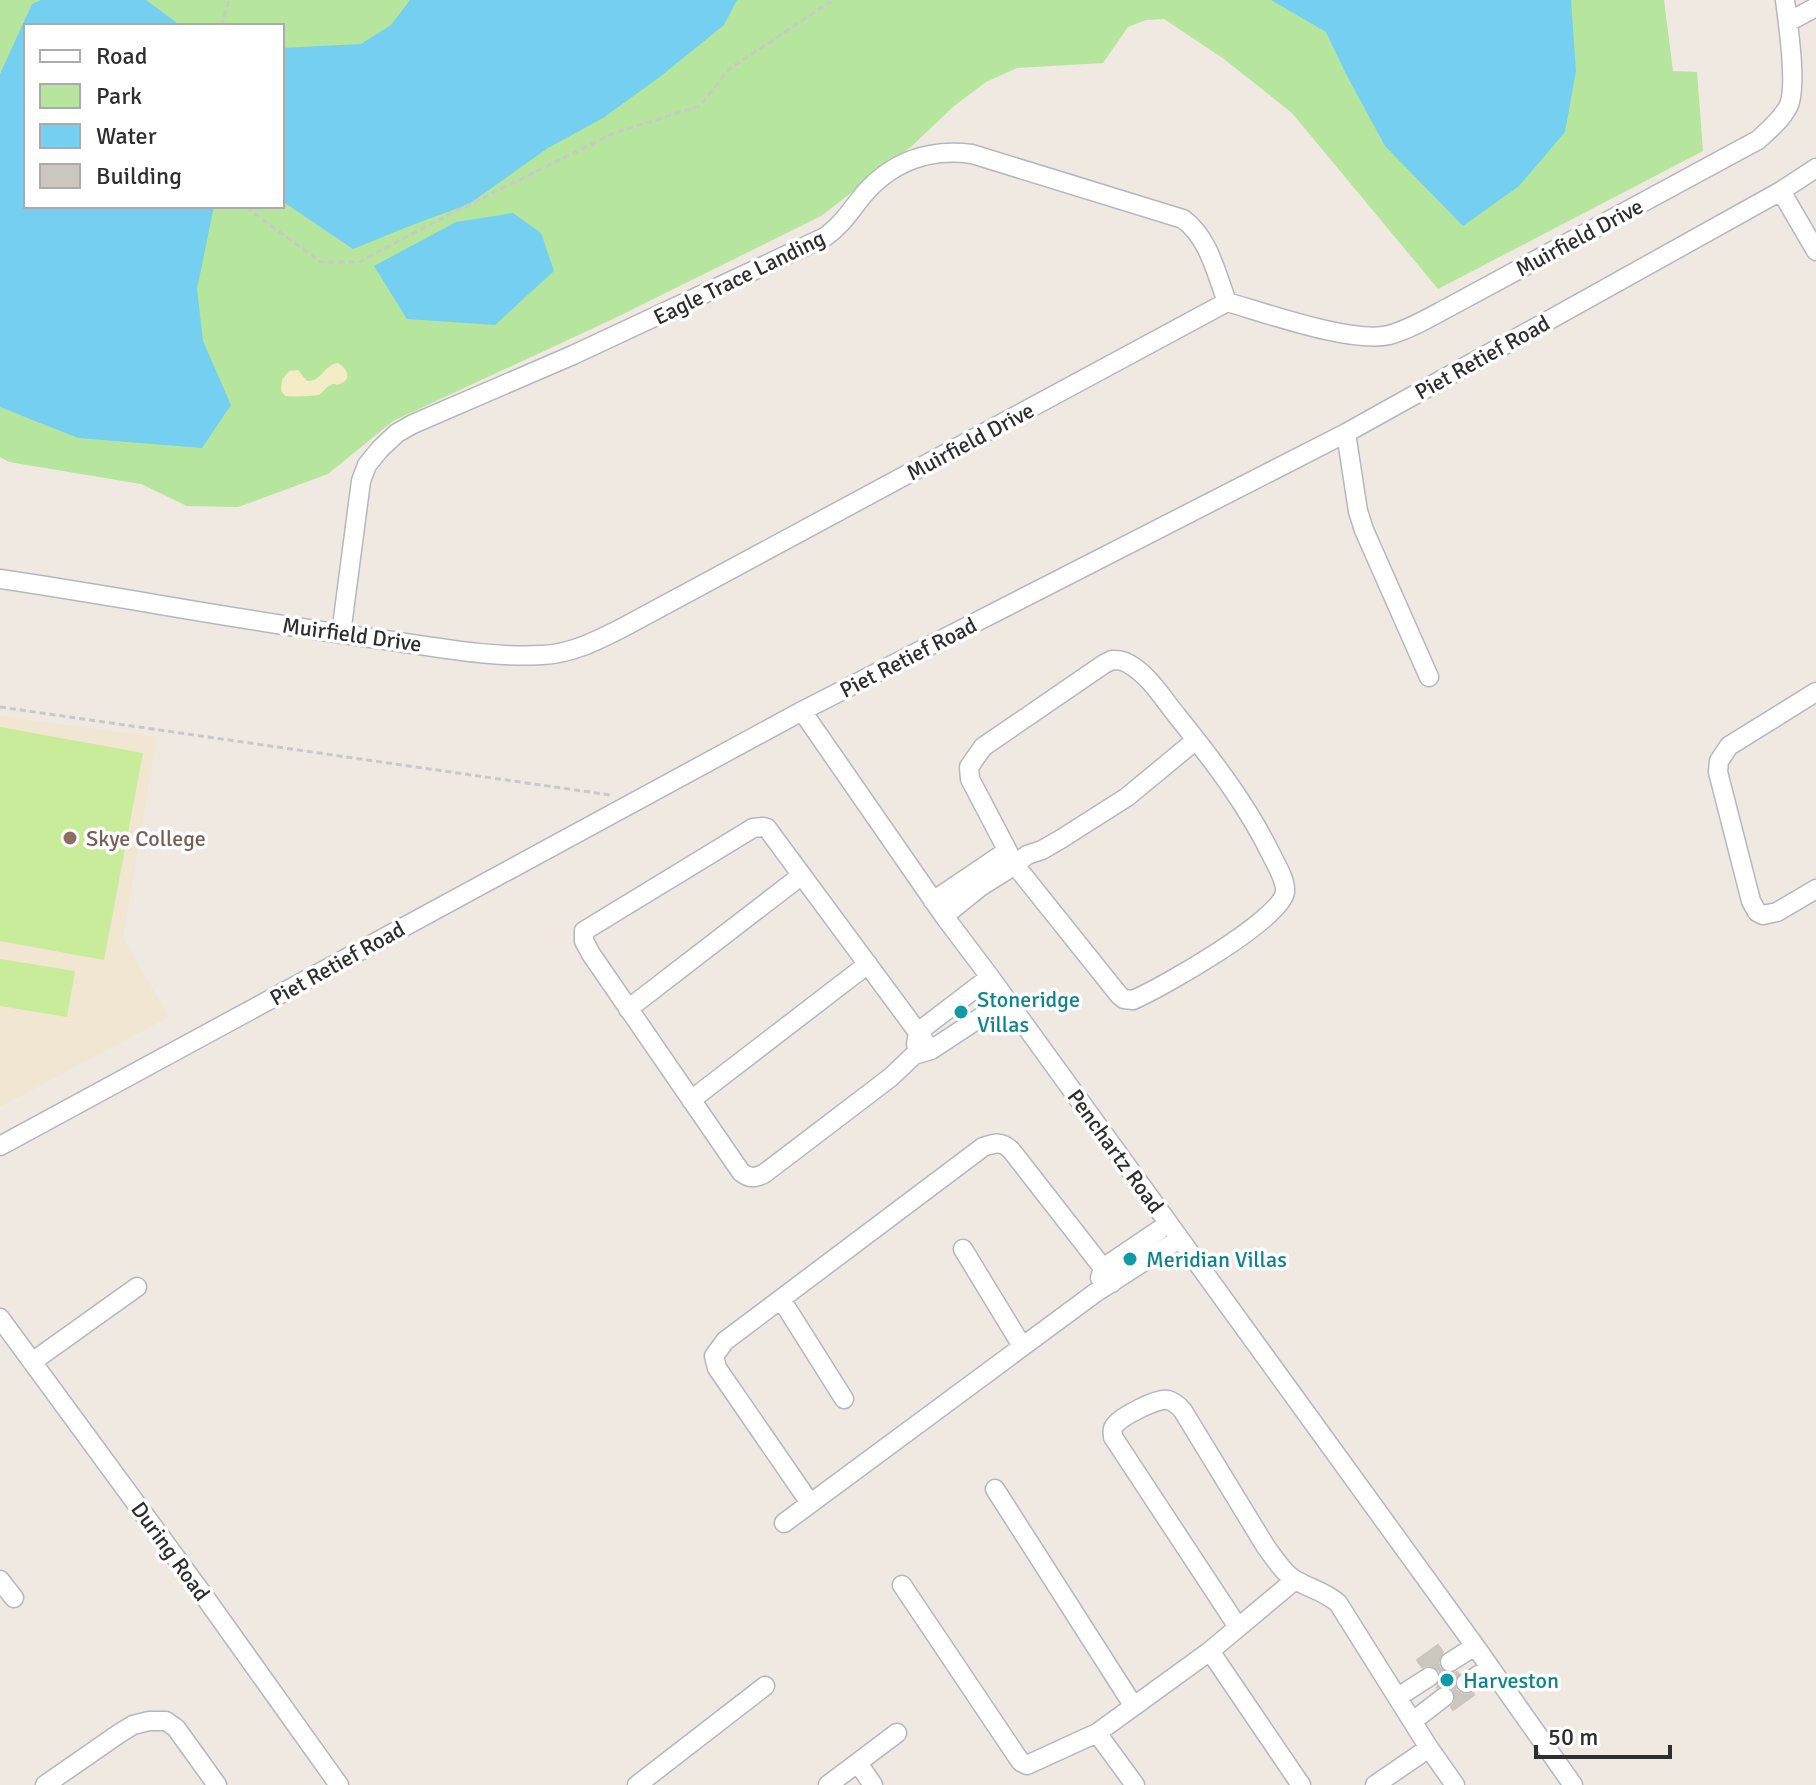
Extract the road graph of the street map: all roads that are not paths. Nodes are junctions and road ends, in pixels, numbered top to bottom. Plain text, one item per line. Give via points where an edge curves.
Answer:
1 (1785, 0) edge
2 (1816, 7) edge
3 (1788, 22) junction
4 (1816, 168) edge
5 (1781, 191) junction
6 (1816, 251) edge
7 (1227, 302) junction
8 (1346, 433) junction
9 (0, 579) edge
10 (341, 634) junction
11 (1429, 677) dead end
12 (1816, 692) edge
13 (802, 711) junction
14 (1196, 740) junction
15 (1016, 857) junction
16 (802, 875) junction
17 (1816, 889) edge
18 (938, 908) junction
19 (868, 964) junction
20 (990, 977) junction
21 (1007, 1000) junction
22 (628, 1009) junction
23 (918, 1032) junction
24 (922, 1053) junction
25 (691, 1100) junction
26 (0, 1146) edge
27 (1174, 1232) junction
28 (963, 1249) dead end
29 (1107, 1276) junction
30 (137, 1287) dead end
31 (781, 1299) junction
32 (0, 1318) edge
33 (1022, 1346) junction
34 (32, 1362) junction
35 (844, 1399) dead end
36 (995, 1489) dead end
37 (810, 1503) junction
38 (784, 1523) dead end
39 (0, 1580) edge
40 (1295, 1580) junction
41 (902, 1585) dead end
42 (14, 1598) dead end
43 (1238, 1627) junction
44 (1475, 1646) junction
45 (1210, 1651) junction
46 (1450, 1662) dead end
47 (1490, 1668) junction
48 (1429, 1677) dead end
49 (1466, 1683) dead end
50 (765, 1686) dead end
51 (1398, 1697) junction
52 (1444, 1697) dead end
53 (1133, 1705) junction
54 (1413, 1721) junction
55 (897, 1733) dead end
56 (1097, 1733) junction
57 (1429, 1748) junction
58 (858, 1763) junction
59 (50, 1784) edge
60 (217, 1785) edge
61 (339, 1785) edge
62 (637, 1785) edge
63 (828, 1785) edge
64 (873, 1785) edge
65 (1135, 1785) edge
66 (1301, 1785) edge
67 (1375, 1785) edge
68 (1455, 1785) edge
69 (1573, 1785) edge

1 - 3 street, Muirfield Drive
2 - 3 street
3 - 7 street, Muirfield Drive via 1793,89 1789,105 1758,140 1409,327 1374,337 1327,330
4 - 5 street, Piet Retief Road
5 - 6 street
5 - 8 street, Piet Retief Road
7 - 10 street, Muirfield Drive via 585,646 504,656
7 - 10 street, Eagle Trace Landing via 1200,236 1183,219 972,154 954,151 913,158 885,173 825,237 397,433 367,465 361,481
8 - 11 street via 1361,520
8 - 13 street, Piet Retief Road
9 - 10 street, Muirfield Drive
12 - 17 street via 1729,746 1718,772 1757,912 1777,912
13 - 18 street, Penchartz Road
13 - 26 street, Piet Retief Road
14 - 15 street via 1127,797 1042,850
14 - 15 street via 1131,665 1121,660 1104,664 983,747 969,767 973,788
14 - 15 street via 1260,831 1285,892 1259,923 1214,955 1141,997 1124,999
15 - 18 street via 980,887
16 - 19 street
16 - 22 street
16 - 22 street via 767,828 758,827 589,927 583,936 586,947
18 - 20 street, Penchartz Road
19 - 23 street
19 - 25 street
20 - 21 street, Penchartz Road
20 - 23 street
21 - 24 street
21 - 27 street, Penchartz Road
22 - 25 street
23 - 24 street
24 - 25 street via 760,1176 741,1172
27 - 29 street
27 - 44 street, Penchartz Road
28 - 33 street
29 - 31 street via 1001,1143 983,1147
29 - 33 street via 1095,1293
30 - 34 street
31 - 35 street
31 - 37 street via 725,1341 714,1362
32 - 34 street, During Road
33 - 37 street
34 - 61 street, During Road
36 - 53 street
37 - 38 street
39 - 42 street
40 - 43 street
40 - 43 street via 1266,1547 1179,1406 1155,1402 1118,1422 1112,1431 1115,1442
40 - 51 street via 1338,1603
41 - 56 street via 1024,1764
43 - 45 street
44 - 46 street
44 - 47 street, Penchartz Road
45 - 53 street
45 - 66 street
47 - 49 street
47 - 69 street, Penchartz Road
48 - 51 street
50 - 62 street
51 - 54 street
52 - 54 street
53 - 56 street
54 - 57 street
55 - 58 street
56 - 65 street
57 - 67 street
57 - 68 street
58 - 63 street
58 - 64 street
59 - 60 street via 133,1725 166,1721

